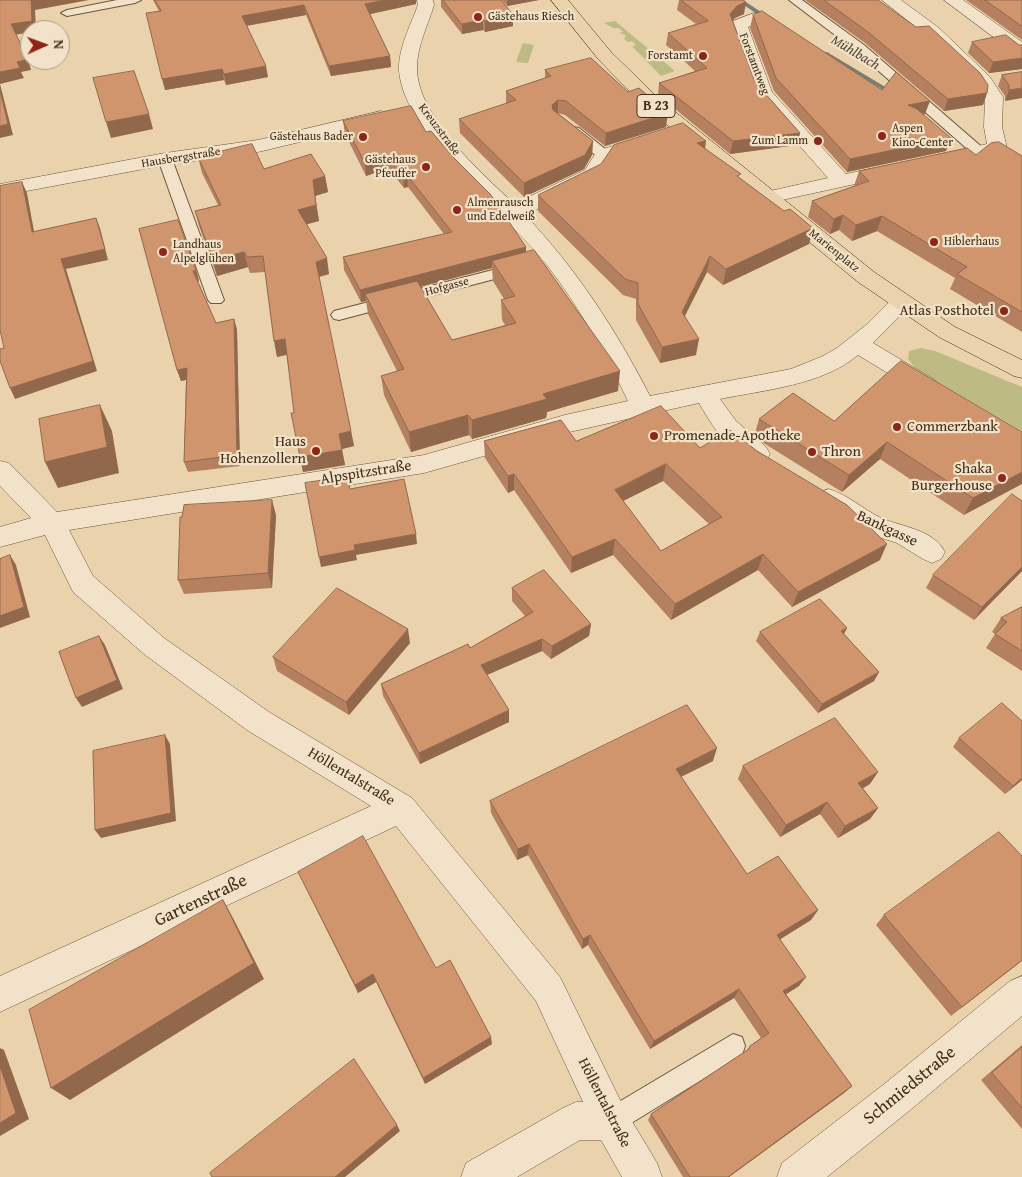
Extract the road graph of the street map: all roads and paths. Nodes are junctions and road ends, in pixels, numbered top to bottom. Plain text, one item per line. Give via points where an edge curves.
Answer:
1 (135, 0) edge
2 (425, 0) edge
3 (559, 0) edge
4 (795, 0) edge
5 (890, 0) edge
6 (952, 0) edge
7 (67, 13) dead end
8 (754, 18) edge
9 (1022, 50) edge
10 (1003, 78) edge
11 (984, 81) junction
12 (419, 109) junction
13 (567, 125) edge
14 (670, 134) junction
15 (997, 148) junction
16 (972, 153) junction
17 (604, 155) junction
18 (165, 159) junction
19 (1015, 161) edge
20 (841, 181) junction
21 (0, 190) edge
22 (768, 197) junction
23 (512, 213) junction
24 (538, 263) junction
25 (216, 300) dead end
26 (902, 302) junction
27 (339, 315) dead end
28 (858, 345) junction
29 (1022, 370) edge
30 (717, 392) junction
31 (946, 397) edge
32 (643, 406) junction
33 (778, 468) edge
34 (0, 470) edge
35 (808, 486) edge
36 (52, 523) junction
37 (0, 537) edge
38 (932, 552) dead end
39 (401, 808) junction
40 (1022, 993) edge
41 (0, 994) edge
42 (733, 1046) dead end
43 (611, 1120) junction
44 (480, 1177) edge
45 (643, 1177) edge
46 (796, 1177) edge

1 - 7 lane
2 - 12 street, Kreuzstraße via 411,48 409,78
3 - 14 main road, B 23 via 619,71 651,102
4 - 16 lane via 860,48
5 - 11 street via 933,32
6 - 9 street
8 - 20 street, Forstamtweg via 739,25 763,94
10 - 11 street
11 - 15 street via 994,97 993,127
12 - 18 street, Hausbergstraße via 258,146
12 - 23 street, Kreuzstraße via 444,142
13 - 17 lane
14 - 17 street
14 - 22 main road, B 23
15 - 16 street
15 - 19 street
16 - 20 street
17 - 23 street via 592,174
18 - 21 street, Hausbergstraße
18 - 25 lane
20 - 22 street
22 - 26 main road, Marienplatz / B 23 via 866,277
23 - 24 street, Kreuzstraße
24 - 27 lane, Hofgasse
24 - 32 street, Kreuzstraße via 613,349
26 - 28 street
26 - 29 main road, Marienplatz / B 23 via 960,339
28 - 30 street via 831,362 795,376
28 - 31 street
30 - 32 street, Alpspitzstraße
30 - 33 street via 724,424 735,438
32 - 36 street, Alpspitzstraße via 565,424 424,464
34 - 36 street, Höllentalstraße
35 - 38 street, Bankgasse via 872,525 906,536
36 - 37 street, Alpspitzstraße
36 - 39 street, Höllentalstraße via 83,584 154,646 258,721
39 - 41 street, Gartenstraße
39 - 43 street, Höllentalstraße via 548,989
40 - 46 street, Schmiedstraße
42 - 43 lane
43 - 44 street via 576,1121
43 - 45 street, Höllentalstraße

